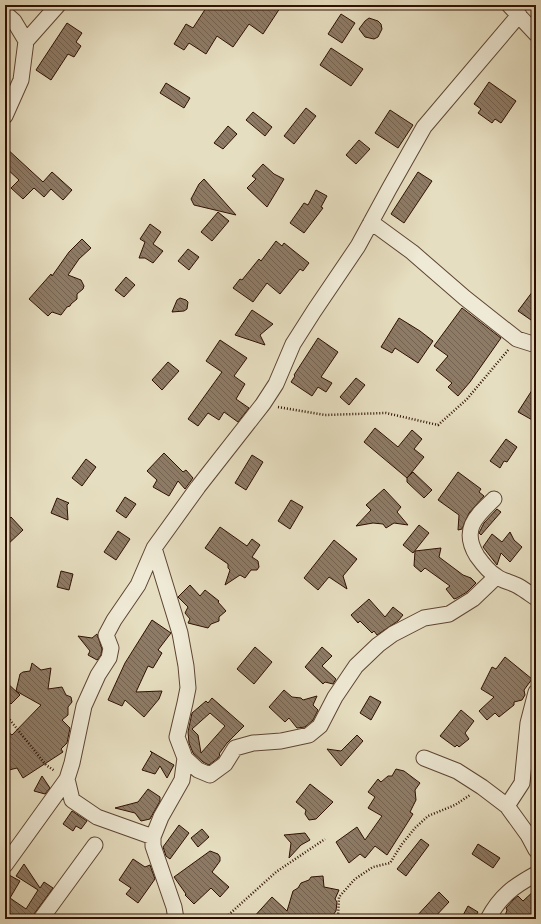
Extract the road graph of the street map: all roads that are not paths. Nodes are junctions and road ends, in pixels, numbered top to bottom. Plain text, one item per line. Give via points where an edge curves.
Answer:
1 (58, 5) edge
2 (514, 10) edge
3 (5, 13) edge
4 (536, 34) edge
5 (26, 41) junction
6 (5, 116) edge
7 (371, 222) junction
8 (536, 345) edge
9 (494, 499) dead end
10 (154, 548) junction
11 (496, 577) junction
12 (536, 598) edge
13 (536, 692) edge
14 (186, 758) junction
15 (424, 758) dead end
16 (67, 779) junction
17 (507, 806) junction
18 (153, 837) junction
19 (95, 845) dead end
20 (536, 850) edge
21 (5, 865) edge
22 (536, 874) edge
23 (41, 919) edge
24 (176, 919) edge
25 (488, 919) edge

1 - 5 street
2 - 4 street
2 - 7 street via 424,127
3 - 5 street via 14,20
5 - 6 street via 21,80
7 - 8 street via 412,252 465,298 517,338
7 - 10 street via 293,344 276,384 263,404
9 - 11 street via 480,512 469,537 474,552
10 - 14 street via 180,632 184,655 188,688 177,737
10 - 16 street via 138,586 106,635 111,648 109,658 84,706
11 - 12 street via 518,586
11 - 14 street via 473,599 449,614 424,618 393,634 378,646 356,666 335,697 320,726 309,735 235,748 224,764 210,775 198,770
13 - 17 street via 528,724 522,782
14 - 18 street via 182,780
15 - 17 street via 457,771
16 - 18 street via 72,800 97,817
16 - 21 street
17 - 20 street
18 - 24 street
19 - 23 street
22 - 25 street via 518,884 497,903

